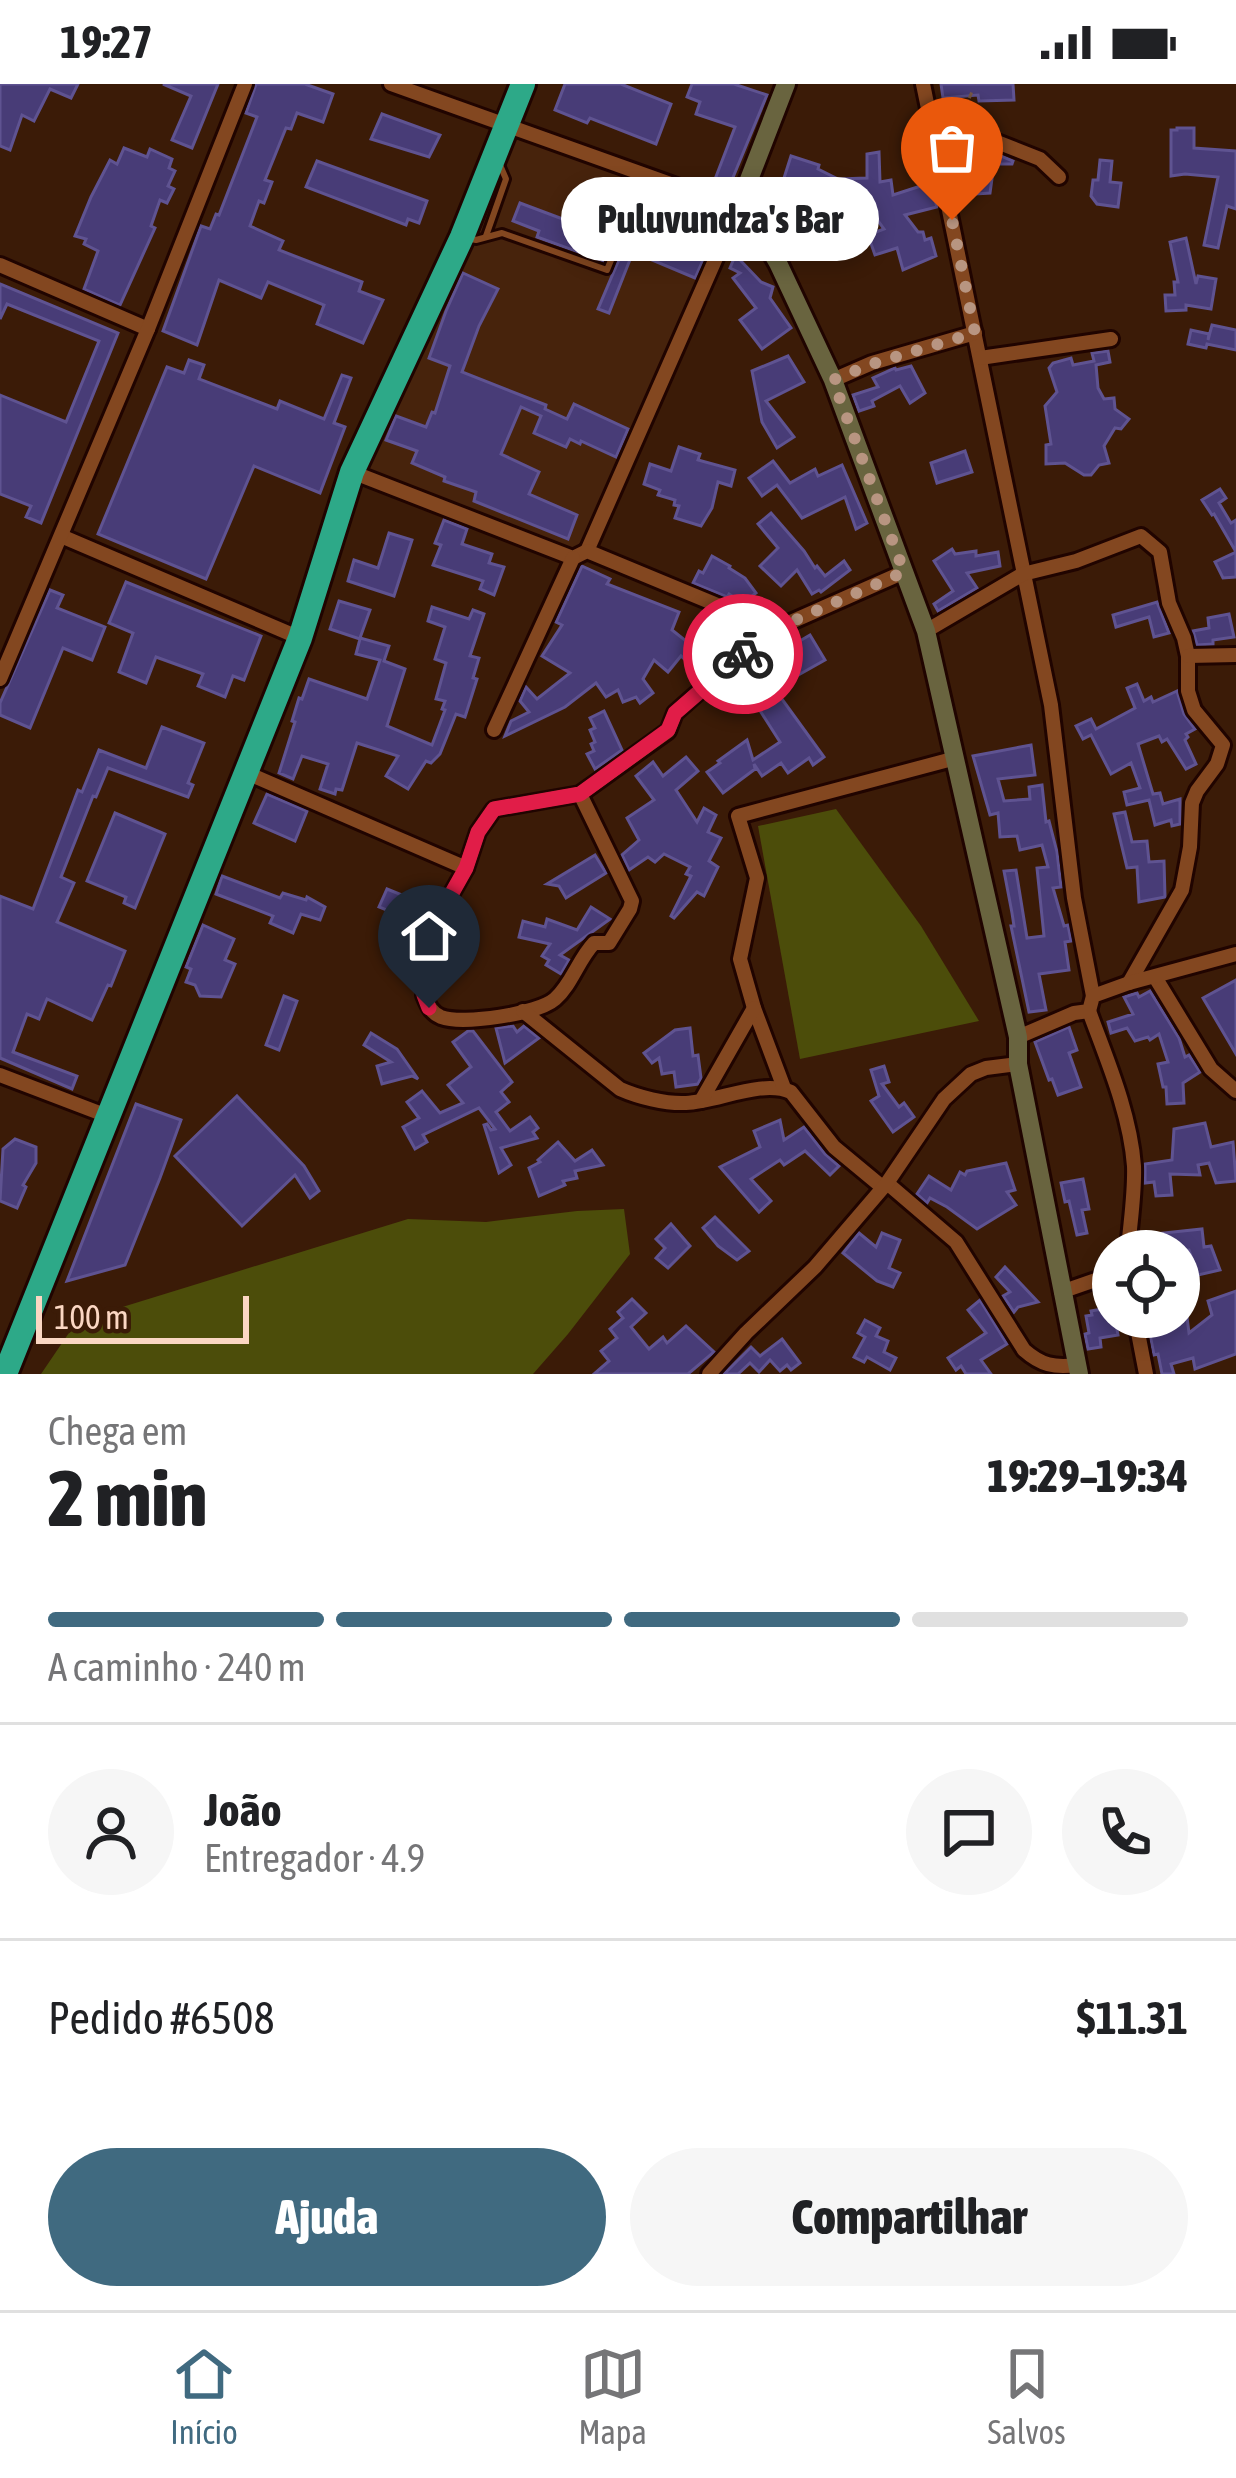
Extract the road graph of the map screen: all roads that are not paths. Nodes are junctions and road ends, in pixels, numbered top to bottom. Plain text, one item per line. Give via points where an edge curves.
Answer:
1 (245, 84) edge
2 (391, 84) edge
3 (524, 84) edge
4 (786, 84) edge
5 (923, 84) edge
6 (507, 126) junction
7 (936, 144) junction
8 (645, 177) junction
9 (1059, 177) dead end
10 (738, 208) junction
11 (474, 237) junction
12 (0, 265) edge
13 (148, 329) junction
14 (975, 333) junction
15 (1111, 339) dead end
16 (980, 358) junction
17 (833, 380) junction
18 (352, 472) junction
19 (62, 536) junction
20 (580, 554) junction
21 (904, 572) junction
22 (1023, 574) junction
23 (775, 629) junction
24 (926, 631) junction
25 (300, 638) junction
26 (1188, 656) junction
27 (1236, 656) edge
28 (0, 679) edge
29 (494, 730) dead end
30 (956, 758) junction
31 (247, 773) junction
32 (580, 794) junction
33 (466, 868) junction
34 (1236, 954) edge
35 (1155, 977) junction
36 (1129, 983) junction
37 (1091, 1004) junction
38 (754, 1008) junction
39 (523, 1011) junction
40 (1018, 1036) junction
41 (1018, 1064) junction
42 (0, 1075) edge
43 (784, 1088) junction
44 (1236, 1090) edge
45 (701, 1101) junction
46 (110, 1117) junction
47 (884, 1184) junction
48 (1130, 1230) edge
49 (1092, 1281) edge
50 (1061, 1292) junction
51 (1140, 1338) edge
52 (1078, 1370) edge
53 (5, 1374) edge
54 (709, 1374) edge
55 (1146, 1374) edge

1 - 13 street
2 - 6 street
3 - 6 highway
4 - 10 street
5 - 7 street
6 - 8 street
6 - 11 highway
7 - 9 street via 997,142 1040,159
7 - 14 street
8 - 10 street
8 - 11 lane via 607,270 502,233
10 - 17 street via 778,263
10 - 20 street
11 - 18 highway
12 - 13 street
13 - 19 street
14 - 16 street
14 - 17 street
15 - 16 street
16 - 22 street
17 - 21 street
18 - 20 street
18 - 25 highway
19 - 25 street
19 - 28 street
20 - 23 street
20 - 29 street
21 - 23 street
21 - 24 street
22 - 24 street
22 - 26 street via 1142,536 1160,551
22 - 37 street via 1052,705
23 - 32 street via 675,713 668,730
24 - 30 street
25 - 31 highway
26 - 27 street
26 - 36 street via 1194,710 1222,751 1192,803 1182,890
30 - 38 street via 738,816 757,878 740,959
30 - 40 street
31 - 33 street
31 - 46 highway
32 - 33 street via 494,809
32 - 39 street via 629,890 630,909 609,943 583,955 553,1001
33 - 39 street via 448,900 424,995 429,1008 446,1018 486,1020
34 - 35 street
35 - 36 street
35 - 44 street via 1198,1051
36 - 37 street
37 - 40 street
37 - 48 street via 1134,1168
38 - 43 street
38 - 45 street
39 - 45 street via 620,1089
40 - 41 street
41 - 47 street via 971,1074
41 - 50 street
42 - 46 street
43 - 45 street
43 - 47 street via 834,1147
46 - 53 highway
47 - 52 street via 956,1242 1024,1350 1039,1363
47 - 54 street via 815,1268
49 - 50 street
50 - 52 street
51 - 55 street

